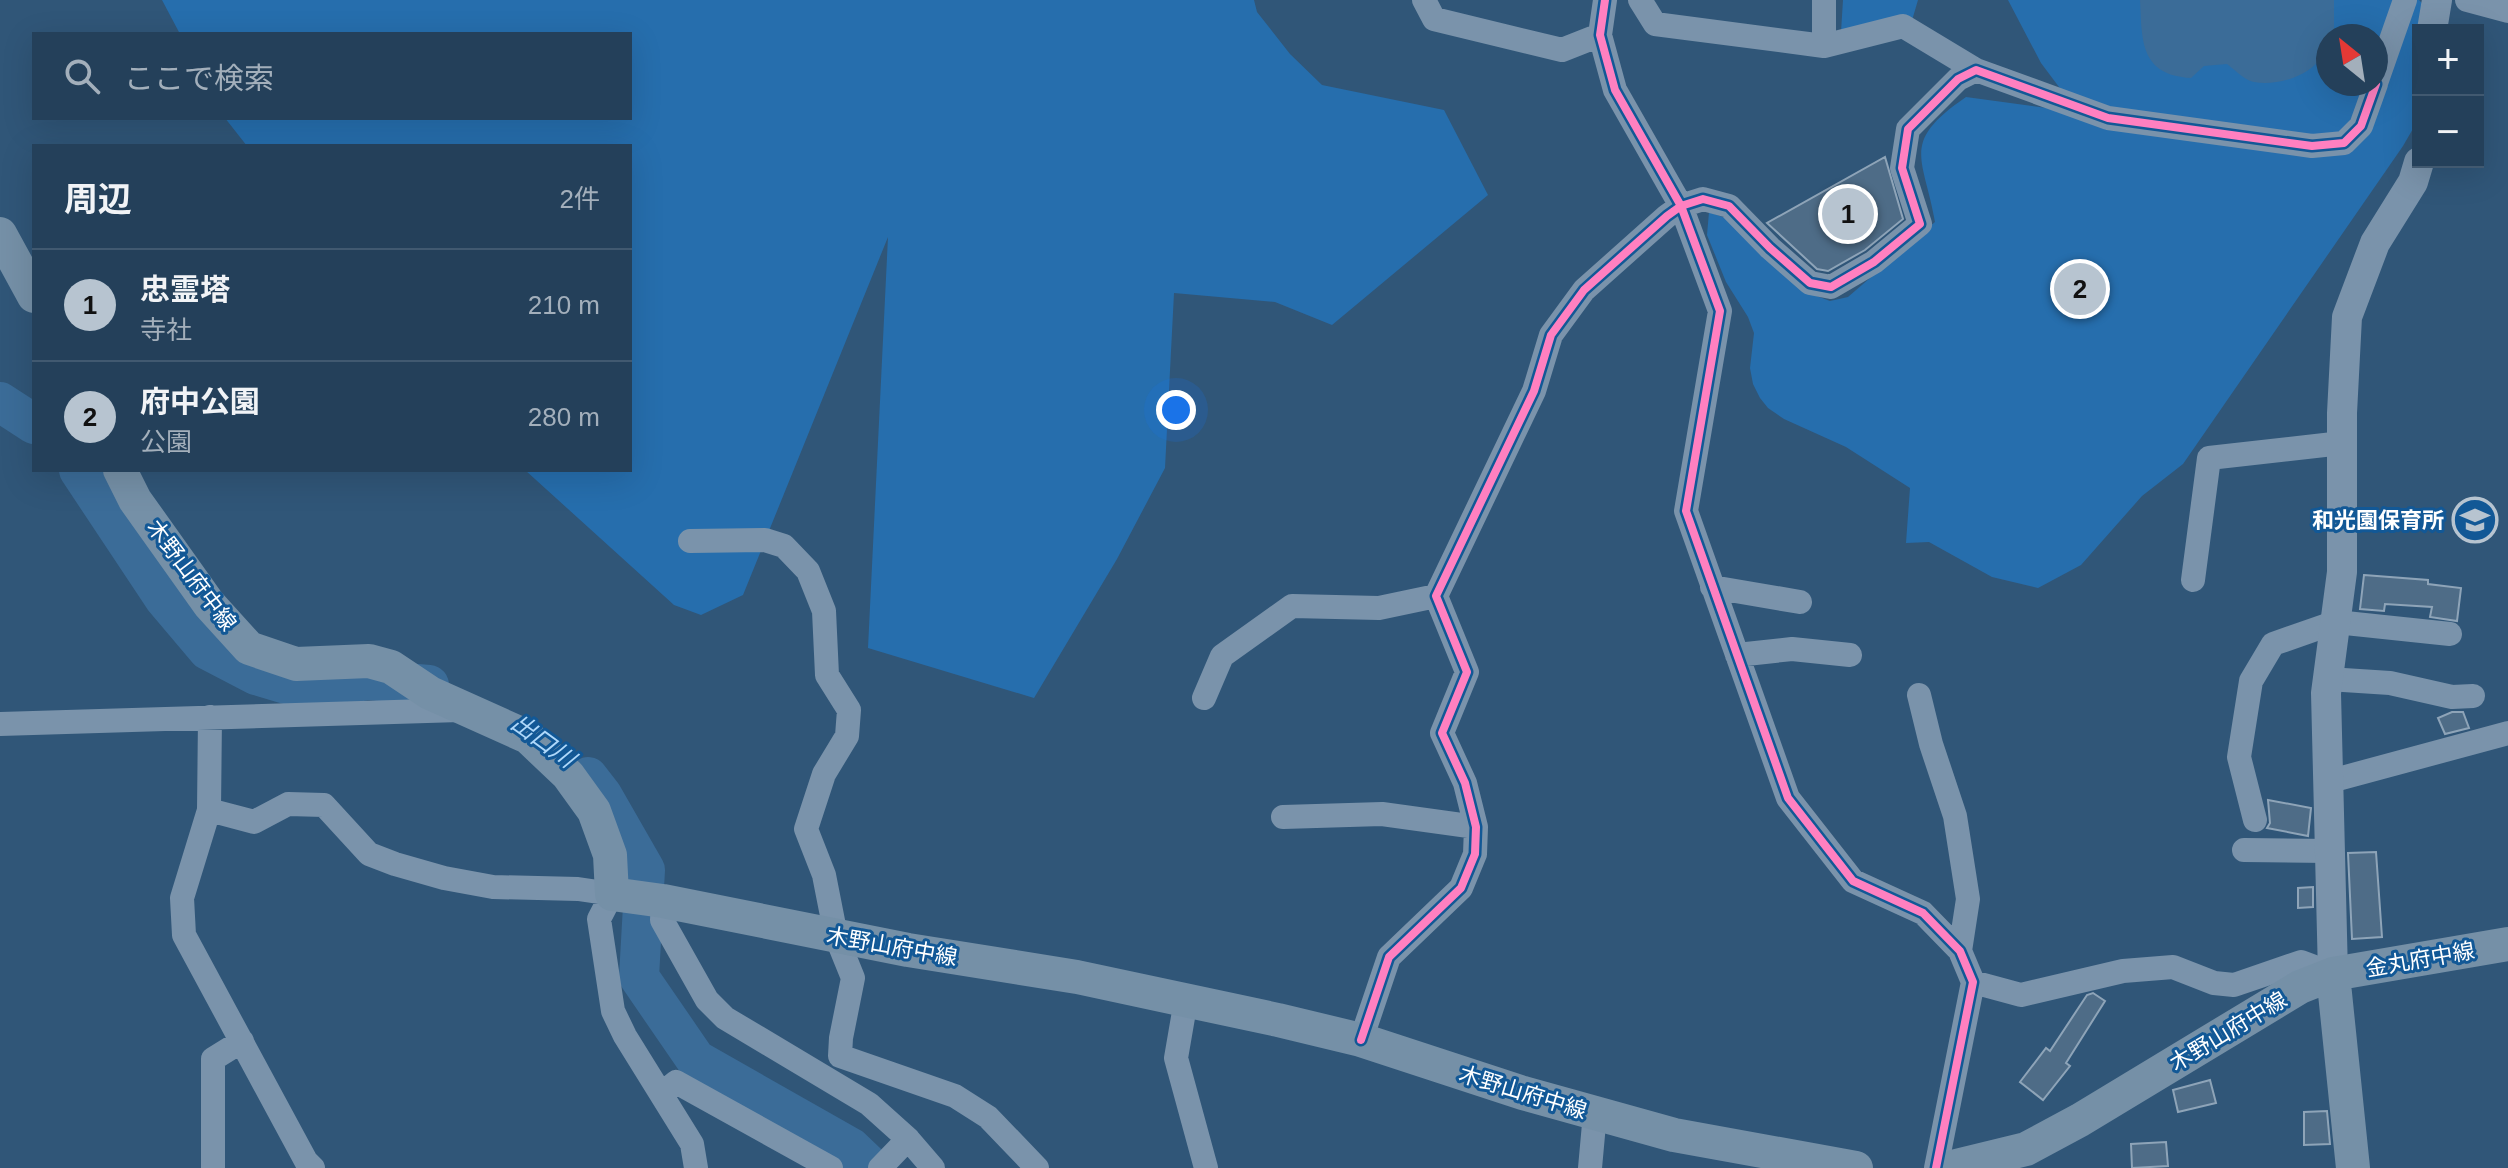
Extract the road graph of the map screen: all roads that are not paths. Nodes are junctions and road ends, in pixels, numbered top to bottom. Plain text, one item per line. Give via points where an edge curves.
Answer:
1 (1424, 0) edge
2 (1605, 0) edge
3 (1640, 0) edge
4 (1824, 0) edge
5 (2405, 0) edge
6 (2437, 0) edge
7 (2467, 0) edge
8 (2508, 11) edge
9 (2433, 24) edge
10 (1600, 35) junction
11 (1824, 46) junction
12 (2388, 49) edge
13 (1976, 70) junction
14 (2371, 96) edge
15 (2417, 168) edge
16 (1681, 206) junction
17 (0, 234) edge
18 (32, 292) edge
19 (2342, 443) junction
20 (121, 472) edge
21 (690, 541) dead end
22 (2193, 580) dead end
23 (1712, 587) junction
24 (1436, 596) junction
25 (1800, 602) dead end
26 (2336, 622) junction
27 (2450, 634) dead end
28 (1737, 655) junction
29 (1850, 655) dead end
30 (2328, 679) junction
31 (1919, 695) dead end
32 (2473, 696) dead end
33 (1204, 698) dead end
34 (471, 710) junction
35 (210, 717) junction
36 (0, 724) edge
37 (2508, 733) edge
38 (2327, 782) junction
39 (209, 810) junction
40 (1283, 817) dead end
41 (2255, 820) dead end
42 (1476, 827) junction
43 (2244, 850) dead end
44 (2329, 851) junction
45 (617, 895) junction
46 (663, 901) junction
47 (836, 936) junction
48 (2508, 944) edge
49 (1960, 951) junction
50 (2333, 974) junction
51 (1973, 982) junction
52 (1186, 1000) junction
53 (1361, 1040) junction
54 (242, 1041) junction
55 (661, 1094) junction
56 (1595, 1113) junction
57 (893, 1154) edge
58 (213, 1168) edge
59 (313, 1168) edge
60 (696, 1168) edge
61 (831, 1168) edge
62 (933, 1168) edge
63 (1037, 1168) edge
64 (1206, 1168) edge
65 (1590, 1168) edge
66 (1856, 1168) edge
67 (1936, 1168) edge
68 (1948, 1168) edge
69 (2353, 1168) edge

1 - 10 street via 1434,19 1562,50
2 - 10 street
3 - 11 street via 1655,24
4 - 11 street
5 - 12 street
6 - 9 street
7 - 8 street
10 - 16 street via 1615,90
11 - 13 street via 1903,26
13 - 14 street via 2108,118 2312,146 2344,143 2361,126
13 - 16 street via 1958,79 1908,129 1902,168 1920,224 1874,262 1831,287 1810,283 1729,206 1703,199
15 - 19 street via 2375,243 2347,317
16 - 23 street via 1720,311 1686,511
16 - 24 street via 1584,290 1551,335 1534,391
17 - 18 main road
19 - 22 street via 2209,458
19 - 26 street via 2342,572
20 - 34 main road, 木野山府中線 via 209,604 249,648 296,664 369,661 391,667 430,693
21 - 47 street via 765,540 784,546 808,571 824,611 827,675 849,710 847,736 824,774 806,829 824,875
23 - 25 street
23 - 28 street
24 - 33 street via 1379,608 1292,606 1222,656
24 - 42 street via 1467,672 1442,733 1465,783
26 - 27 street
26 - 30 street
26 - 41 street via 2273,644 2251,681 2239,757
28 - 29 street via 1792,649
28 - 49 street via 1788,798 1853,881 1923,913
30 - 32 street
30 - 38 street
31 - 49 street via 1955,816 1968,899
34 - 35 street
34 - 45 main road, 木野山府中線 via 528,737 568,775 594,811
35 - 36 street
35 - 39 street
37 - 38 street
38 - 44 street
39 - 45 street via 254,822 288,804 324,805 369,854 395,864 493,887
39 - 54 street via 182,898 184,935
40 - 42 street via 1382,814
42 - 53 street via 1475,854 1461,888 1389,957
43 - 44 street
44 - 50 street
45 - 46 main road, 木野山府中線
45 - 55 street via 599,919 613,1011
46 - 47 main road, 木野山府中線
46 - 57 street via 662,920 707,1000 725,1018 869,1104
47 - 52 main road, 木野山府中線
47 - 63 street via 853,978 840,1056 955,1096 988,1117
48 - 50 main road, 金丸府中線
49 - 51 street
50 - 51 street via 2301,962 2234,985 2173,967 2123,971 2021,995
50 - 68 main road, 木野山府中線 via 2300,987 2026,1149
50 - 69 main road
51 - 67 street
52 - 53 main road, 木野山府中線
52 - 64 street via 1176,1058
53 - 56 main road, 木野山府中線
54 - 58 street via 213,1059
54 - 59 street
55 - 60 street via 692,1144
55 - 61 street via 676,1082
56 - 65 street
56 - 66 main road, 木野山府中線 via 1674,1135
57 - 62 street

